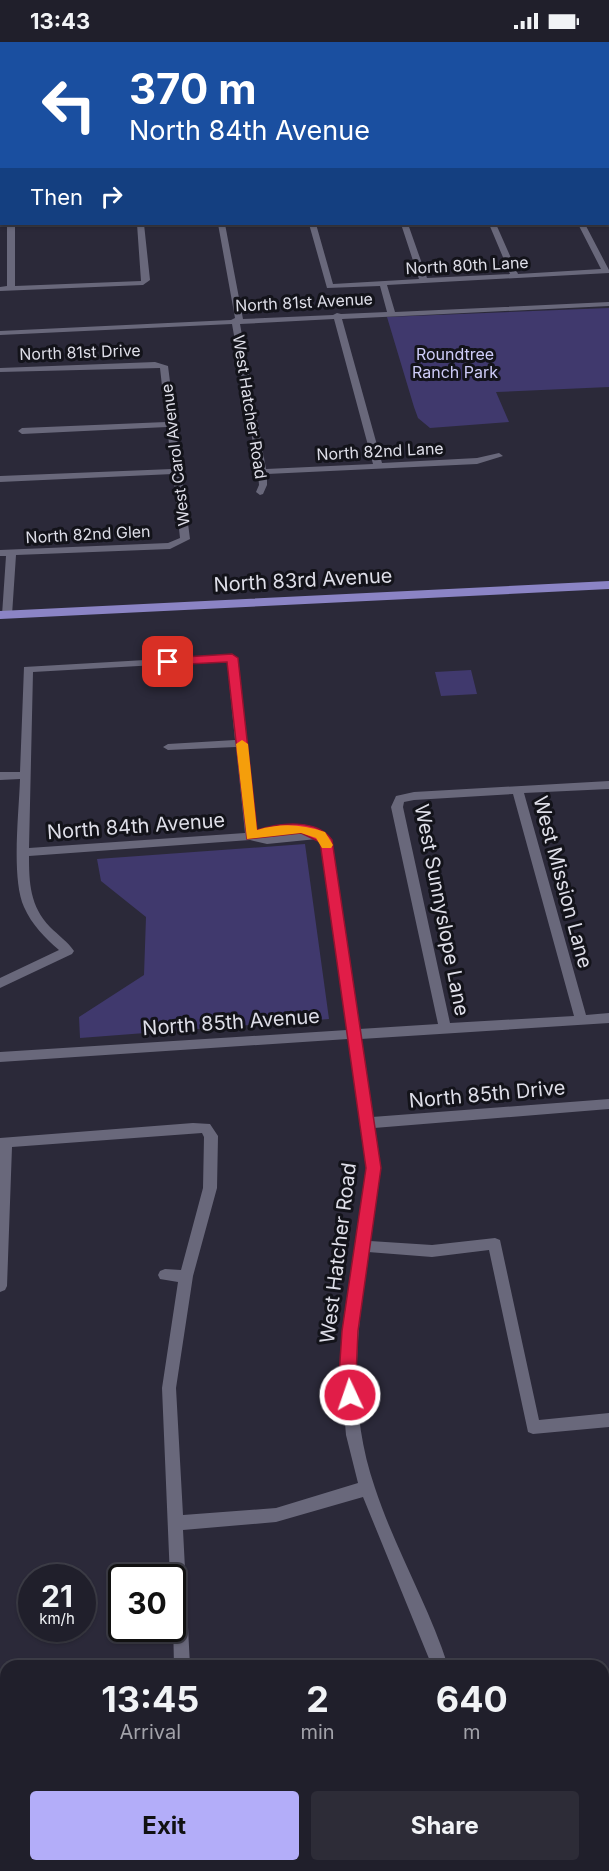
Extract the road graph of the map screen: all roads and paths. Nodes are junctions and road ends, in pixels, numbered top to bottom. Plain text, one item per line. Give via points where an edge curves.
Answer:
1 (11, 225) edge
2 (140, 225) edge
3 (220, 225) edge
4 (312, 225) edge
5 (404, 225) edge
6 (492, 225) edge
7 (583, 225) edge
8 (515, 276) junction
9 (424, 281) junction
10 (383, 283) junction
11 (11, 288) junction
12 (0, 290) edge
13 (609, 304) edge
14 (391, 313) junction
15 (337, 315) junction
16 (237, 320) junction
17 (0, 333) edge
18 (160, 364) joint
19 (0, 370) edge
20 (171, 424) junction
21 (22, 431) dead end
22 (499, 456) dead end
23 (378, 466) junction
24 (177, 471) junction
25 (262, 472) junction
26 (0, 479) edge
27 (260, 492) dead end
28 (177, 544) joint
29 (11, 553) junction
30 (0, 554) edge
31 (605, 579) edge
32 (4, 609) edge
33 (242, 743) junction
34 (168, 747) dead end
35 (27, 775) junction
36 (0, 776) edge
37 (609, 785) edge
38 (518, 790) junction
39 (321, 835) joint
40 (251, 836) junction
41 (24, 852) junction
42 (0, 983) edge
43 (609, 1018) edge
44 (581, 1019) junction
45 (446, 1029) junction
46 (353, 1034) junction
47 (0, 1057) edge
48 (609, 1104) edge
49 (368, 1123) junction
50 (3, 1143) edge
51 (363, 1246) junction
52 (165, 1275) dead end
53 (186, 1276) junction
54 (0, 1286) edge
55 (609, 1420) edge
56 (367, 1488) junction
57 (175, 1523) junction
58 (182, 1660) edge
59 (438, 1660) edge

1 - 11 street
2 - 11 street via 146,280 143,283
3 - 16 street, West Hatcher Road
4 - 10 street, North 80th Lane via 330,286
5 - 9 street
6 - 8 street
7 - 8 street, North 80th Lane via 606,271
8 - 9 street, North 80th Lane
9 - 10 street, North 80th Lane
10 - 14 street
11 - 12 street
13 - 14 street, North 81st Avenue
14 - 15 street, North 81st Avenue
15 - 16 street, North 81st Avenue
15 - 23 street
16 - 17 street, North 81st Avenue
16 - 25 street, West Hatcher Road
18 - 19 street, North 81st Drive
18 - 20 street, West Carol Avenue via 164,366
20 - 21 street
20 - 24 street, West Carol Avenue
22 - 23 street, North 82nd Lane via 477,461
23 - 25 street, North 82nd Lane
24 - 26 street
24 - 28 street, West Carol Avenue via 184,539
25 - 27 street, West Hatcher Road
28 - 29 street, North 82nd Glen
29 - 30 street, North 82nd Glen
29 - 32 street
31 - 32 main road, North 83rd Avenue
33 - 34 street
33 - 35 street via 232,658 28,669
33 - 40 street
35 - 36 street
35 - 41 street
37 - 38 street
38 - 44 street, West Mission Lane
38 - 45 street, West Sunnyslope Lane via 400,799 398,807
39 - 40 street, North 84th Avenue via 267,840
39 - 46 street, West Hatcher Road via 326,840
40 - 41 street, North 84th Avenue
41 - 42 street via 23,884 30,911 38,925 68,951
43 - 44 street, North 85th Avenue
44 - 45 street, North 85th Avenue
45 - 46 street, North 85th Avenue
46 - 47 street, North 85th Avenue
46 - 49 street, West Hatcher Road
48 - 49 street, North 85th Drive
49 - 51 street, West Hatcher Road via 373,1168
50 - 53 street via 205,1128 211,1136 210,1188
50 - 54 street
51 - 55 street via 432,1251 495,1244 533,1427
51 - 56 street, West Hatcher Road via 350,1331 348,1376 354,1435
52 - 53 street
53 - 57 street via 169,1388
56 - 57 street via 276,1515
56 - 59 street, West Hatcher Road
57 - 58 street

